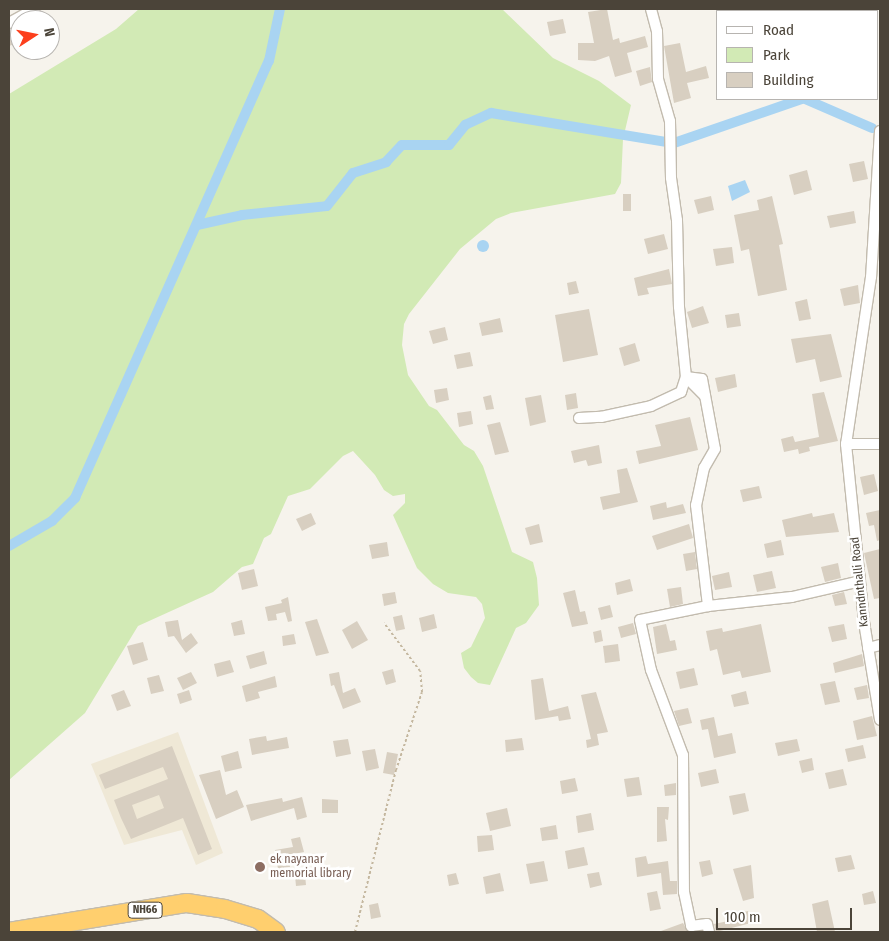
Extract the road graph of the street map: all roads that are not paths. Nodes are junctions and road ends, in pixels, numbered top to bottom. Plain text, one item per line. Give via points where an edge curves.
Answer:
1 (34, 9) edge
2 (651, 9) edge
3 (9, 23) edge
4 (880, 131) edge
5 (686, 377) junction
6 (579, 418) dead end
7 (846, 444) junction
8 (880, 444) edge
9 (860, 581) junction
10 (708, 606) junction
11 (880, 645) edge
12 (868, 648) junction
13 (880, 720) edge
14 (9, 932) edge
15 (276, 932) edge
16 (709, 932) edge

1 - 3 street
2 - 5 street via 657,31 658,79 670,121 679,307
4 - 7 street, Kanndnthalli Road via 871,277
5 - 6 street via 681,392 652,406 601,417
5 - 10 street via 702,379 715,449 704,468 696,505
7 - 8 street
7 - 9 street, Kanndnthalli Road
9 - 10 street via 792,597
9 - 12 street, Kanndnthalli Road
10 - 16 street via 640,620 651,670 683,755 684,892 691,926 707,924
11 - 12 street
12 - 13 street, Kanndnthalli Road
14 - 15 highway, NH66 via 187,903 225,909 258,919

